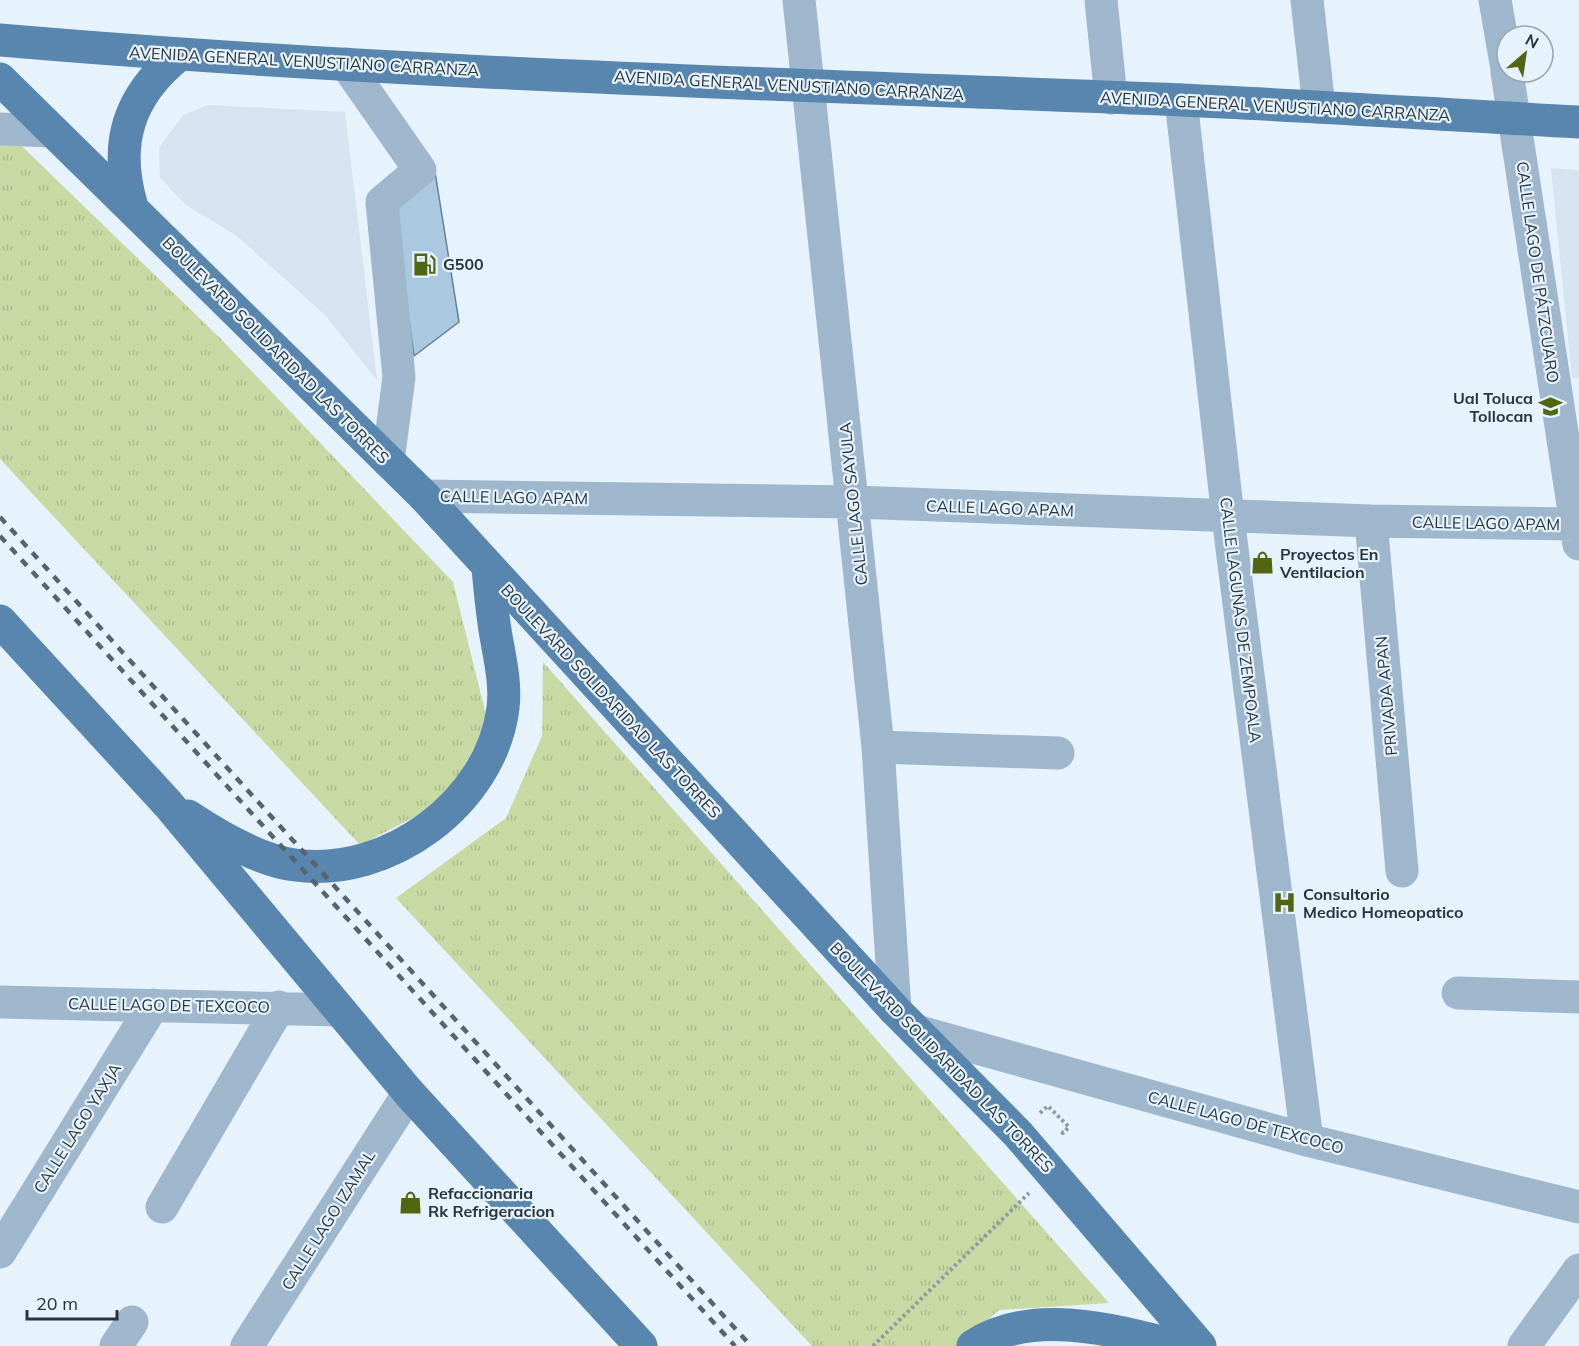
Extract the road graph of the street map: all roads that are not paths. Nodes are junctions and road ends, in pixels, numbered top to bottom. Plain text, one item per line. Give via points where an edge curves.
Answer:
1 (799, 0) edge
2 (1101, 0) edge
3 (1306, 0) edge
4 (1495, 0) edge
5 (1499, 24) edge
6 (0, 40) edge
7 (179, 55) junction
8 (346, 64) junction
9 (0, 79) edge
10 (1509, 84) edge
11 (809, 87) junction
12 (1111, 98) junction
13 (1181, 100) junction
14 (1319, 107) junction
15 (1515, 118) junction
16 (1579, 122) edge
17 (0, 129) edge
18 (52, 131) junction
19 (132, 207) junction
20 (388, 461) junction
21 (424, 496) junction
22 (854, 502) junction
23 (1228, 517) junction
24 (1371, 521) junction
25 (1577, 534) edge
26 (488, 568) junction
27 (0, 621) edge
28 (878, 747) junction
29 (1058, 753) dead end
30 (168, 804) junction
31 (1402, 871) dead end
32 (1458, 993) dead end
33 (1579, 997) edge
34 (0, 1002) edge
35 (153, 1005) junction
36 (279, 1007) junction
37 (338, 1010) junction
38 (905, 1020) junction
39 (409, 1093) junction
40 (1307, 1140) junction
41 (162, 1207) dead end
42 (1579, 1208) edge
43 (0, 1252) edge
44 (1579, 1270) edge
45 (248, 1346) edge
46 (641, 1346) edge
47 (973, 1346) edge
48 (1176, 1346) edge
49 (1200, 1346) edge
50 (1524, 1346) edge

1 - 11 street, CALLE LAGO SAYULA
2 - 12 street
3 - 14 street
4 - 5 street, CALLE LAGO DE PÁTZCUARO
6 - 7 main road, AVENIDA GENERAL VENUSTIANO CARRANZA
7 - 8 main road, AVENIDA GENERAL VENUSTIANO CARRANZA
7 - 19 main road via 147,86 128,125 123,166
8 - 11 main road, AVENIDA GENERAL VENUSTIANO CARRANZA
8 - 20 street via 420,170 382,202 399,377
9 - 18 main road, BOULEVARD SOLIDARIDAD LAS TORRES
10 - 15 street, CALLE LAGO DE PÁTZCUARO
11 - 12 main road, AVENIDA GENERAL VENUSTIANO CARRANZA
11 - 22 street, CALLE LAGO SAYULA
12 - 13 main road, AVENIDA GENERAL VENUSTIANO CARRANZA
13 - 14 main road, AVENIDA GENERAL VENUSTIANO CARRANZA
13 - 23 street, CALLE LAGUNAS DE ZEMPOALA
14 - 15 main road, AVENIDA GENERAL VENUSTIANO CARRANZA
15 - 16 main road, AVENIDA GENERAL VENUSTIANO CARRANZA
15 - 25 street, CALLE LAGO DE PÁTZCUARO
17 - 18 street
18 - 19 main road, BOULEVARD SOLIDARIDAD LAS TORRES
19 - 20 main road, BOULEVARD SOLIDARIDAD LAS TORRES
20 - 21 main road, BOULEVARD SOLIDARIDAD LAS TORRES
21 - 22 street, CALLE LAGO APAM
21 - 26 main road, BOULEVARD SOLIDARIDAD LAS TORRES
22 - 23 street, CALLE LAGO APAM
22 - 28 street, CALLE LAGO SAYULA
23 - 24 street, CALLE LAGO APAM
23 - 40 street, CALLE LAGUNAS DE ZEMPOALA
24 - 25 street, CALLE LAGO APAM
24 - 31 street, PRIVADA APAN
26 - 30 main road via 503,707 483,763 469,786 455,805 422,833 383,855 360,862 329,867 293,865 228,839
26 - 38 main road, BOULEVARD SOLIDARIDAD LAS TORRES
27 - 30 main road
28 - 29 street
28 - 38 street, CALLE LAGO SAYULA
30 - 37 main road
32 - 33 street
34 - 35 street, CALLE LAGO DE TEXCOCO
35 - 36 street, CALLE LAGO DE TEXCOCO
35 - 43 street, CALLE LAGO YAXJA
36 - 37 street, CALLE LAGO DE TEXCOCO
36 - 41 street
37 - 39 main road
38 - 40 street, CALLE LAGO DE TEXCOCO
38 - 49 main road, BOULEVARD SOLIDARIDAD LAS TORRES via 1018,1134
39 - 45 street, CALLE LAGO IZAMAL
39 - 46 main road
40 - 42 street, CALLE LAGO DE TEXCOCO
44 - 50 street
47 - 48 main road via 1004,1331 1032,1326 1087,1326

